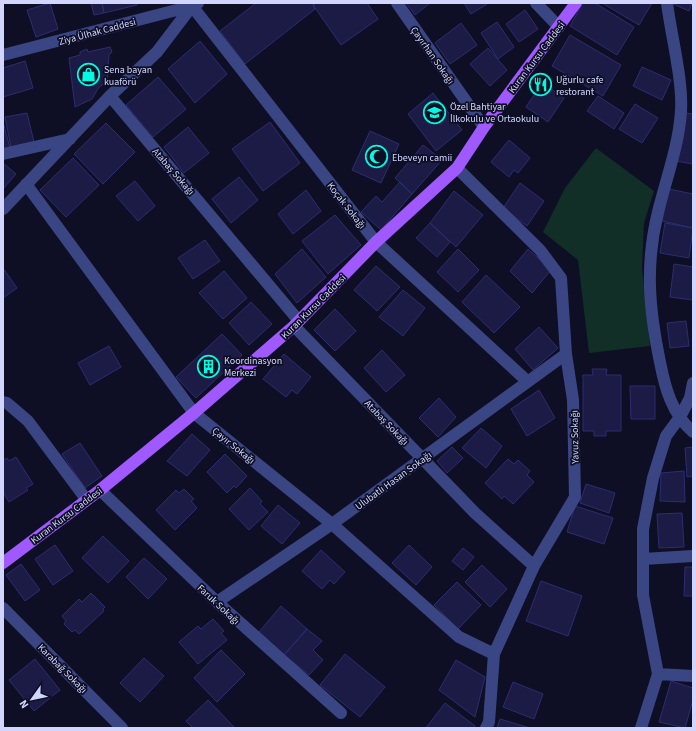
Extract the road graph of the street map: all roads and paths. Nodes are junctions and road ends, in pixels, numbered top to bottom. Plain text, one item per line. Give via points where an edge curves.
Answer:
1 (397, 3) edge
2 (536, 3) edge
3 (576, 3) edge
4 (667, 3) edge
5 (194, 4) edge
6 (559, 27) junction
7 (3, 55) edge
8 (110, 96) junction
9 (484, 127) junction
10 (70, 139) junction
11 (3, 154) edge
12 (457, 168) junction
13 (26, 184) junction
14 (3, 209) edge
15 (376, 242) junction
16 (296, 324) junction
17 (566, 354) junction
18 (527, 381) junction
19 (693, 383) edge
20 (3, 402) edge
21 (194, 413) junction
22 (680, 417) junction
23 (693, 432) edge
24 (423, 460) junction
25 (100, 490) junction
26 (86, 499) junction
27 (332, 524) junction
28 (693, 556) edge
29 (643, 559) junction
30 (3, 563) edge
31 (534, 566) junction
32 (216, 602) junction
33 (3, 608) edge
34 (494, 654) junction
35 (658, 674) junction
36 (693, 676) edge
37 (342, 713) dead end
38 (122, 728) edge
39 (486, 728) edge
40 (641, 728) edge

1 - 9 street, Çayırhan Sokağı
2 - 6 street
3 - 6 main road, Kuran Kursu Caddesi
4 - 22 street via 681,111 656,220 649,258 649,281 664,385
5 - 7 street, Ziya Ülhak Caddesi
5 - 8 street via 157,52
5 - 15 street, Koçak Sokağı
6 - 9 main road, Kuran Kursu Caddesi
8 - 10 street
8 - 16 street, Atabaş Sokağı
9 - 12 main road, Kuran Kursu Caddesi
10 - 11 street
10 - 13 street
12 - 15 main road, Kuran Kursu Caddesi
12 - 17 street, Yavuz Sokağı via 540,250 561,278
13 - 14 street
13 - 21 street, Çayır Sokağı
15 - 16 main road, Kuran Kursu Caddesi
15 - 18 street, Koçak Sokağı
16 - 21 main road, Kuran Kursu Caddesi
16 - 24 street, Atabaş Sokağı
17 - 18 street, Ulubatlı Hasan Sokağı
17 - 31 street, Yavuz Sokağı via 573,400 575,497
18 - 24 street, Ulubatlı Hasan Sokağı
19 - 22 street via 690,398
20 - 26 street via 8,402 28,421
21 - 25 main road, Kuran Kursu Caddesi
21 - 27 street, Çayır Sokağı
22 - 23 street
22 - 29 street via 666,436 652,478 642,529
24 - 27 street, Ulubatlı Hasan Sokağı
24 - 31 street, Atabaş Sokağı via 475,514
25 - 26 main road, Kuran Kursu Caddesi
25 - 32 street, Faruk Sokağı
26 - 30 main road, Kuran Kursu Caddesi
27 - 32 street, Ulubatlı Hasan Sokağı
27 - 34 street, Çayır Sokağı via 459,637
28 - 29 street
29 - 35 street via 643,595
31 - 34 street, Yavuz Sokağı
32 - 37 street, Faruk Sokağı
33 - 38 street, Karabağ Sokağı
34 - 39 street, Yavuz Sokağı via 489,722
35 - 36 street
35 - 40 street

